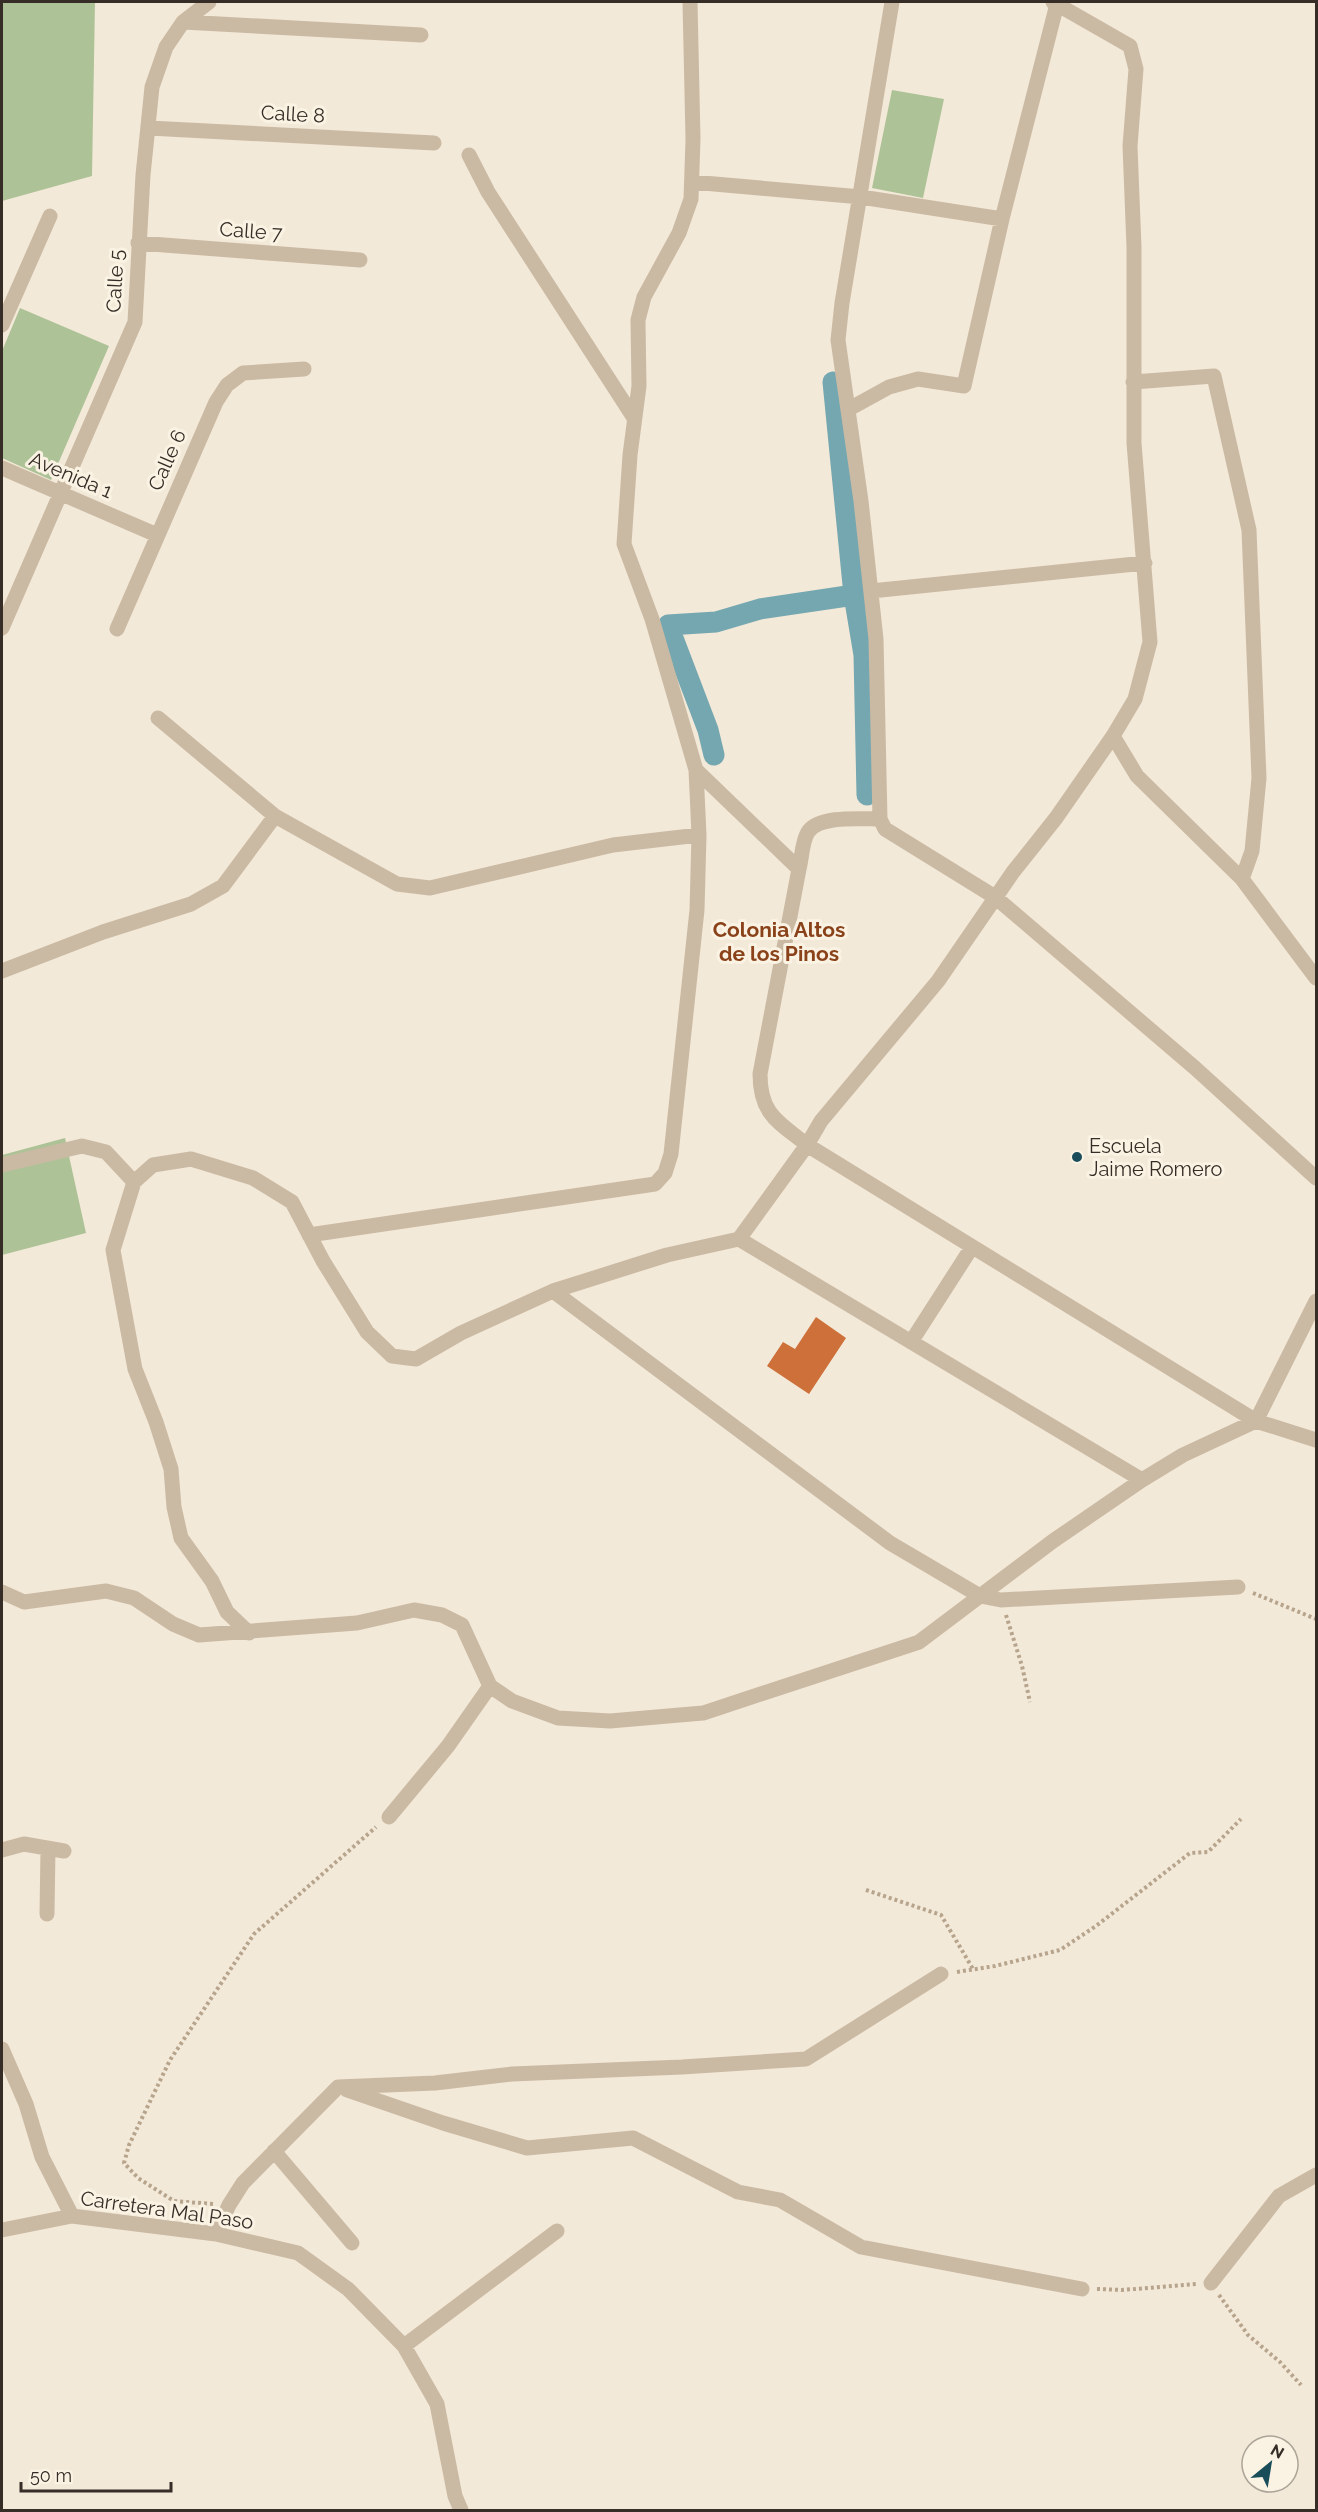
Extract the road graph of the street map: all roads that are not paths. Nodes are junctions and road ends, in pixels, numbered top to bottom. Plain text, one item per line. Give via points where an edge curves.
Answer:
1 (209, 2) edge
2 (690, 2) edge
3 (892, 2) edge
4 (1055, 3) edge
5 (183, 22) junction
6 (421, 35) dead end
7 (149, 128) junction
8 (434, 143) dead end
9 (469, 155) dead end
10 (692, 182) junction
11 (861, 196) junction
12 (50, 216) dead end
13 (1002, 219) junction
14 (138, 243) junction
15 (360, 260) dead end
16 (2, 325) edge
17 (304, 369) dead end
18 (1133, 382) junction
19 (849, 409) junction
20 (634, 418) junction
21 (2, 468) edge
22 (60, 493) junction
23 (157, 535) junction
24 (1145, 563) junction
25 (871, 591) junction
26 (2, 628) edge
27 (117, 629) dead end
28 (158, 718) dead end
29 (1113, 736) junction
30 (696, 770) junction
31 (276, 816) junction
32 (880, 819) junction
33 (699, 835) junction
34 (799, 869) junction
35 (1242, 879) junction
36 (995, 897) junction
37 (2, 971) edge
38 (1317, 978) edge
39 (807, 1146) junction
40 (2, 1165) edge
41 (1317, 1178) edge
42 (134, 1182) junction
43 (309, 1235) junction
44 (739, 1239) junction
45 (972, 1247) junction
46 (553, 1291) junction
47 (1317, 1301) edge
48 (911, 1342) junction
49 (1256, 1421) junction
50 (1317, 1440) edge
51 (1142, 1480) junction
52 (1238, 1587) road end
53 (2, 1592) edge
54 (980, 1596) junction
55 (249, 1633) junction
56 (490, 1686) junction
57 (389, 1816) road end
58 (48, 1848) junction
59 (2, 1850) edge
60 (64, 1851) dead end
61 (47, 1914) dead end
62 (941, 1974) road end
63 (2, 2049) edge
64 (338, 2087) junction
65 (274, 2151) junction
66 (1317, 2175) edge
67 (72, 2216) junction
68 (2, 2230) edge
69 (556, 2230) dead end
70 (216, 2234) junction
71 (352, 2243) dead end
72 (1211, 2283) road end
73 (1083, 2289) road end
74 (404, 2346) junction
75 (461, 2511) edge

1 - 5 street, Calle 5
2 - 10 street
3 - 11 street
4 - 13 street
4 - 18 street via 1130,46 1136,69 1130,146
5 - 6 street
5 - 7 street, Calle 5 via 166,47 152,87
7 - 8 street, Calle 8
7 - 14 street, Calle 5
9 - 20 street via 488,192
10 - 11 street
10 - 20 street via 691,199 679,233 644,297 638,320 639,386
11 - 13 street
11 - 19 street via 838,340
12 - 16 street
13 - 19 street via 964,386 918,379 889,387
14 - 15 street, Calle 7
14 - 22 street, Calle 5 via 135,322
17 - 23 street, Calle 6 via 243,373 227,385
18 - 24 street via 1134,443
18 - 35 street via 1214,376 1249,530 1259,778 1252,851
19 - 25 street
20 - 30 street via 624,544 652,619
21 - 22 street, Avenida 1
22 - 23 street, Avenida 1
22 - 26 street, Calle 5
23 - 27 street, Calle 6
24 - 25 street
24 - 29 street via 1150,642 1135,699
25 - 32 street via 876,639
28 - 31 street
29 - 35 street via 1137,776
29 - 36 street
30 - 33 street
30 - 34 street
31 - 33 street via 377,875 397,884 430,888 613,844
31 - 37 street via 223,886 191,904 103,932
32 - 34 street via 829,820 814,825 807,834
32 - 36 street via 885,829
33 - 43 street via 697,910 671,1154 665,1173 655,1184
34 - 39 street via 760,1087 764,1105 774,1118
35 - 38 street
36 - 39 street via 938,981 821,1121
36 - 41 street
39 - 44 street
39 - 45 street
40 - 42 street via 82,1146 106,1152
42 - 43 street via 153,1165 192,1159 212,1165 253,1178 292,1202
42 - 55 street via 113,1250 135,1369 171,1469 181,1538 212,1581 227,1612
43 - 46 street via 367,1332 392,1356 416,1359 460,1333
44 - 46 street via 667,1255
44 - 48 street
45 - 48 street
45 - 49 street
46 - 54 street via 890,1543
47 - 49 street
48 - 51 street
49 - 50 street
49 - 51 street via 1183,1455
51 - 54 street
52 - 54 street via 1001,1600
53 - 55 street via 24,1602 106,1591 134,1598 173,1624 199,1635
54 - 56 street via 919,1642 703,1713 610,1721 558,1718 512,1701
55 - 56 street via 357,1623 414,1610 442,1615 462,1625
56 - 57 street via 448,1746
58 - 59 street via 24,1844
58 - 60 street
58 - 61 street
62 - 64 street via 806,2059
63 - 67 street via 26,2104 42,2157
64 - 65 street
64 - 73 street via 527,2148 633,2138 738,2192 780,2200 861,2247
65 - 70 street via 243,2183
65 - 71 street
66 - 72 street via 1279,2196
67 - 68 street, Carretera Mal Paso
67 - 70 street, Carretera Mal Paso
69 - 74 street
70 - 74 street, Carretera Mal Paso via 298,2253 348,2289
74 - 75 street, Carretera Mal Paso via 437,2404 454,2496

